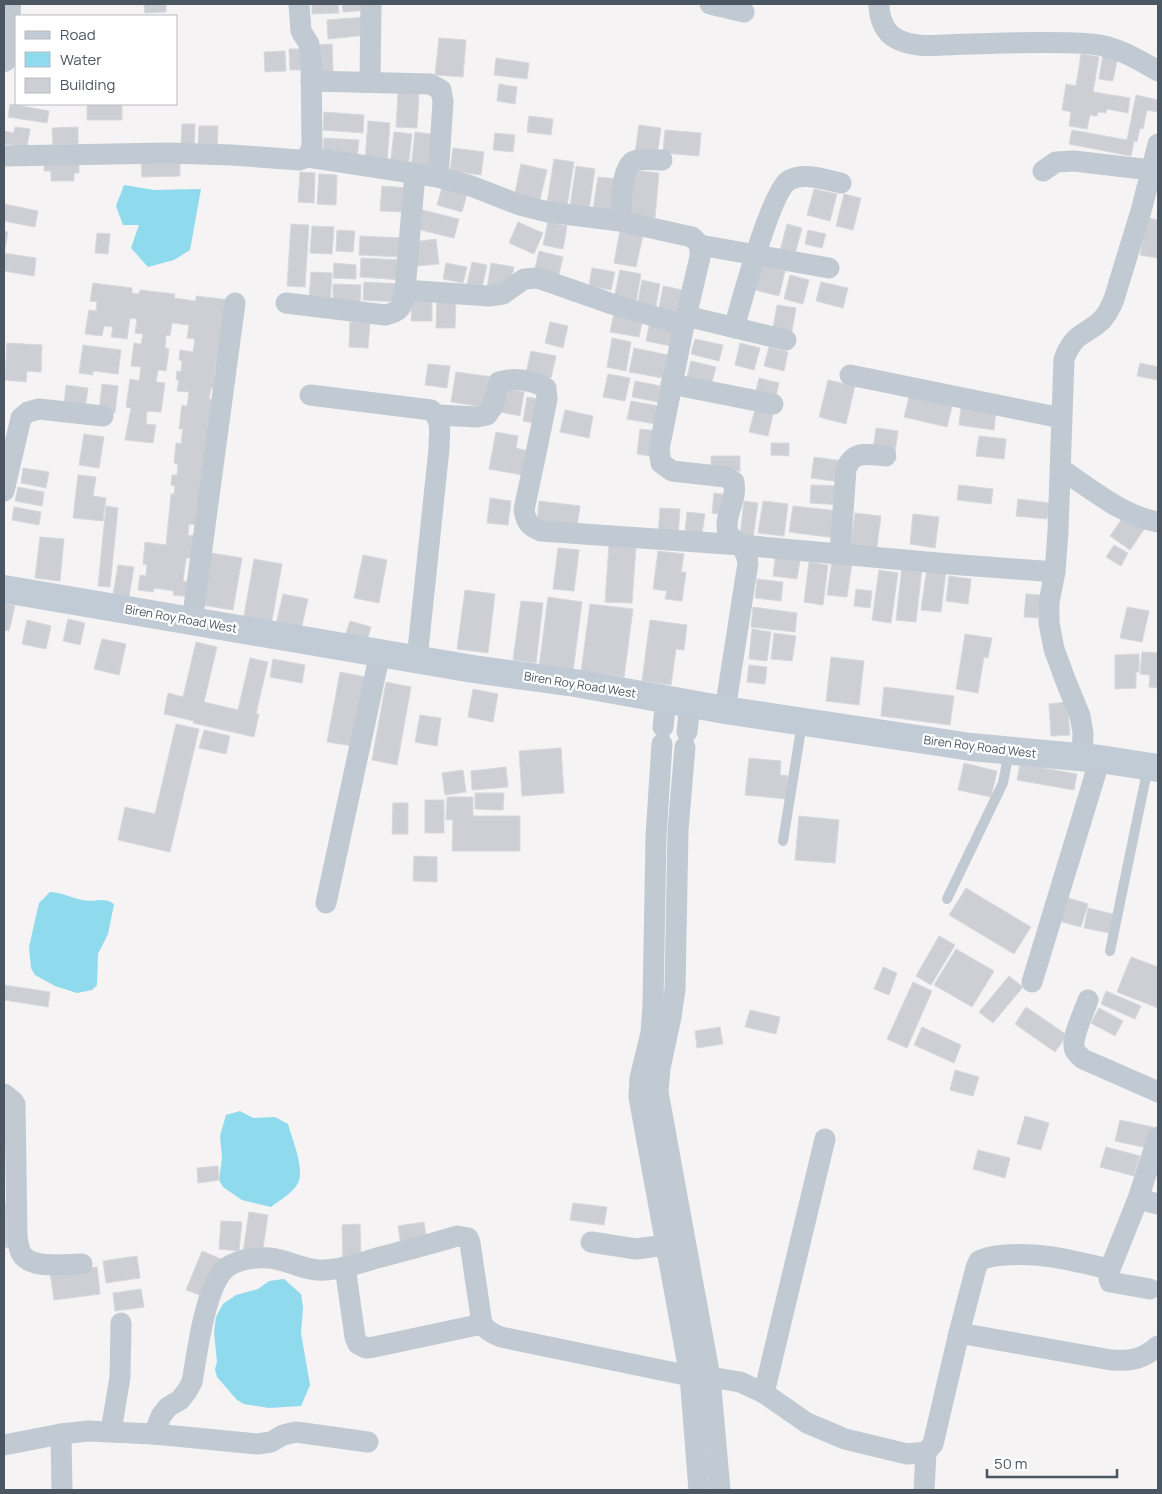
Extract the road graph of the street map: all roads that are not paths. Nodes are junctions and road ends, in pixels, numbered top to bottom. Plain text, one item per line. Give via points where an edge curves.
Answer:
1 (8, 4) edge
2 (298, 4) edge
3 (372, 4) edge
4 (710, 4) edge
5 (879, 4) edge
6 (744, 12) dead end
7 (4, 59) edge
8 (1158, 71) edge
9 (311, 81) junction
10 (370, 81) junction
11 (1158, 144) edge
12 (4, 156) edge
13 (308, 157) junction
14 (662, 160) dead end
15 (1151, 170) junction
16 (1043, 171) dead end
17 (415, 174) junction
18 (438, 177) junction
19 (841, 183) dead end
20 (1150, 213) edge
21 (620, 221) junction
22 (700, 245) junction
23 (756, 255) junction
24 (828, 268) dead end
25 (405, 290) junction
26 (235, 304) dead end
27 (286, 304) dead end
28 (685, 321) junction
29 (734, 328) junction
30 (786, 340) dead end
31 (850, 375) dead end
32 (671, 384) junction
33 (310, 395) dead end
34 (773, 404) dead end
35 (437, 415) junction
36 (103, 416) dead end
37 (1061, 418) junction
38 (886, 456) dead end
39 (1061, 469) junction
40 (4, 491) edge
41 (1158, 522) edge
42 (741, 545) junction
43 (840, 553) junction
44 (1055, 572) junction
45 (4, 589) edge
46 (192, 622) junction
47 (380, 653) junction
48 (416, 659) junction
49 (678, 701) junction
50 (726, 710) junction
51 (802, 722) junction
52 (1010, 751) junction
53 (1091, 758) junction
54 (1153, 767) edge
55 (783, 841) dead end
56 (947, 899) dead end
57 (326, 903) dead end
58 (1110, 951) dead end
59 (1032, 982) dead end
60 (1088, 1000) dead end
61 (1158, 1092) edge
62 (4, 1094) edge
63 (1158, 1137) edge
64 (825, 1139) dead end
65 (1138, 1199) junction
66 (1158, 1204) edge
67 (591, 1242) dead end
68 (666, 1245) junction
69 (82, 1264) dead end
70 (345, 1267) junction
71 (1110, 1269) junction
72 (1150, 1289) dead end
73 (120, 1322) dead end
74 (482, 1324) junction
75 (959, 1333) junction
76 (1158, 1346) edge
77 (700, 1376) junction
78 (764, 1393) junction
79 (111, 1431) junction
80 (61, 1434) junction
81 (154, 1434) junction
82 (368, 1442) dead end
83 (4, 1445) edge
84 (926, 1452) junction
85 (62, 1490) edge
86 (699, 1490) edge
87 (720, 1490) edge
88 (924, 1490) edge

1 - 7 street
2 - 9 street via 301,31 308,44
3 - 10 street
4 - 6 street
5 - 8 street via 879,13 888,33 897,40 915,45 1092,44 1111,47
9 - 10 street
9 - 13 street via 312,146
10 - 18 street via 430,84 441,90
11 - 15 street
12 - 13 street via 168,154 299,160
13 - 17 street
14 - 21 street via 636,160 629,164 625,172
15 - 16 street via 1074,160 1056,162
15 - 20 street
17 - 18 street
17 - 25 street
18 - 21 street via 548,212
19 - 23 street via 800,176 788,181 780,190
20 - 37 street via 1108,312 1069,346 1064,359
21 - 22 street via 692,238
22 - 23 street
22 - 28 street
23 - 24 street
23 - 29 street
25 - 27 street via 403,305 396,312 385,315
25 - 28 street via 489,296 502,294 524,279 538,278 615,305
26 - 46 street
28 - 29 street
28 - 32 street
29 - 30 street
31 - 37 street
32 - 34 street
32 - 42 street via 659,449 661,463 672,471 726,477 734,482 736,492 727,526 730,537
33 - 35 street via 431,410
35 - 42 street via 487,415 499,382 508,379 537,382 546,388 546,399 524,510 531,527 541,531
35 - 48 street via 439,449
36 - 40 street via 40,409 28,412 21,418
37 - 39 street
38 - 43 street via 857,455 850,460 846,469
39 - 41 street via 1143,520
39 - 44 street
42 - 43 street
42 - 50 street via 747,553 748,563
43 - 44 street
44 - 53 street via 1049,602 1054,649 1080,716
45 - 46 main road, Biren Roy Road West
46 - 47 main road, Biren Roy Road West
47 - 48 main road, Biren Roy Road West
47 - 57 street
48 - 49 main road, Biren Roy Road West
49 - 50 main road, Biren Roy Road West
49 - 68 street via 663,736 656,836 653,1005 639,1097
49 - 77 street via 686,739 678,830 675,989 658,1092
50 - 51 main road, Biren Roy Road West
51 - 52 main road, Biren Roy Road West
51 - 55 lane
52 - 53 main road, Biren Roy Road West
52 - 56 lane via 1003,783
53 - 54 main road, Biren Roy Road West
53 - 59 street
54 - 58 lane
60 - 61 street via 1075,1036 1076,1052 1083,1059
62 - 69 street via 14,1104 17,1238 21,1254 39,1265
63 - 65 street
64 - 78 street
65 - 66 street
65 - 71 street
67 - 68 street via 636,1249
68 - 77 street
70 - 74 street via 355,1337 358,1344 366,1348
70 - 74 street via 457,1236 468,1238
70 - 81 street via 314,1270 268,1258 252,1258 226,1267 216,1280 207,1306 192,1382 180,1400 161,1416
71 - 72 street via 1110,1282
71 - 75 street via 1044,1254 986,1257 979,1260 976,1268
73 - 79 street via 120,1377
74 - 77 street via 501,1337
75 - 76 street via 1111,1360 1131,1361
75 - 84 street via 934,1444
77 - 78 street via 740,1382
77 - 86 street
77 - 87 street
78 - 84 street via 807,1423 845,1439 907,1454
79 - 80 street
79 - 81 street
80 - 83 street
80 - 85 street
81 - 82 street via 257,1444 296,1432
84 - 88 street

